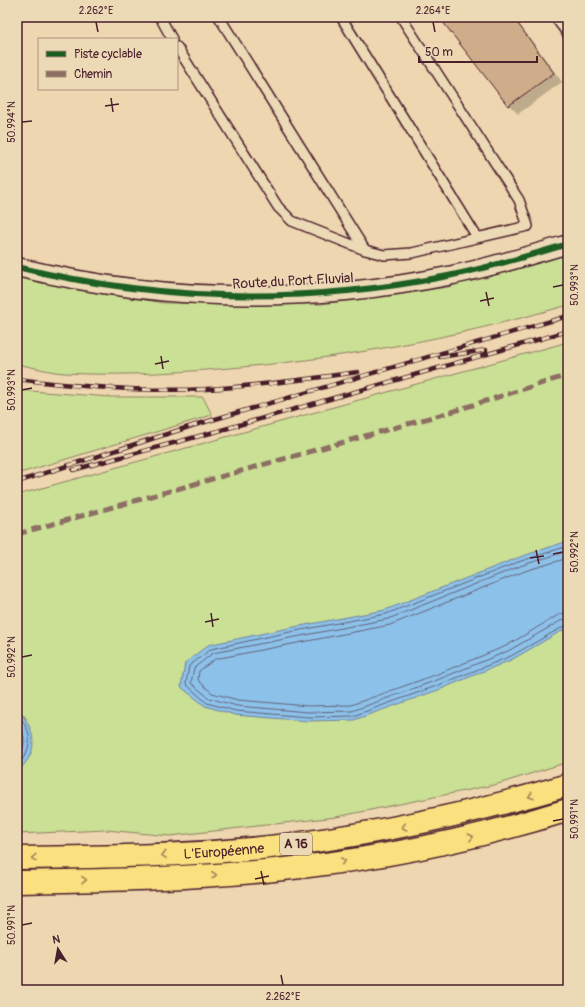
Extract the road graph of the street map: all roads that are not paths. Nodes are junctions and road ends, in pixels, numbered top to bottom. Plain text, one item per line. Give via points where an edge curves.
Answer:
1 (160, 17) edge
2 (219, 17) edge
3 (341, 17) edge
4 (401, 17) edge
5 (555, 17) edge
6 (568, 34) edge
7 (171, 38) edge
8 (178, 49) edge
9 (477, 238) junction
10 (568, 244) edge
11 (364, 250) junction
12 (17, 267) edge
13 (568, 785) edge
14 (568, 810) edge
15 (17, 858) edge
16 (17, 882) edge

1 - 7 lane
2 - 11 lane
3 - 9 lane
4 - 9 lane via 522,206 528,226
5 - 6 lane
8 - 11 lane via 283,213 292,221
9 - 11 lane via 403,254
10 - 12 street, Route du Port Fluvial via 502,263 435,278 357,290 278,296 208,296 161,292 77,281
13 -> 15 highway, L'Européenne / A 16 via 437,820 300,843 178,854
16 -> 14 highway, L'Européenne / A 16 via 153,879 315,866 457,840

